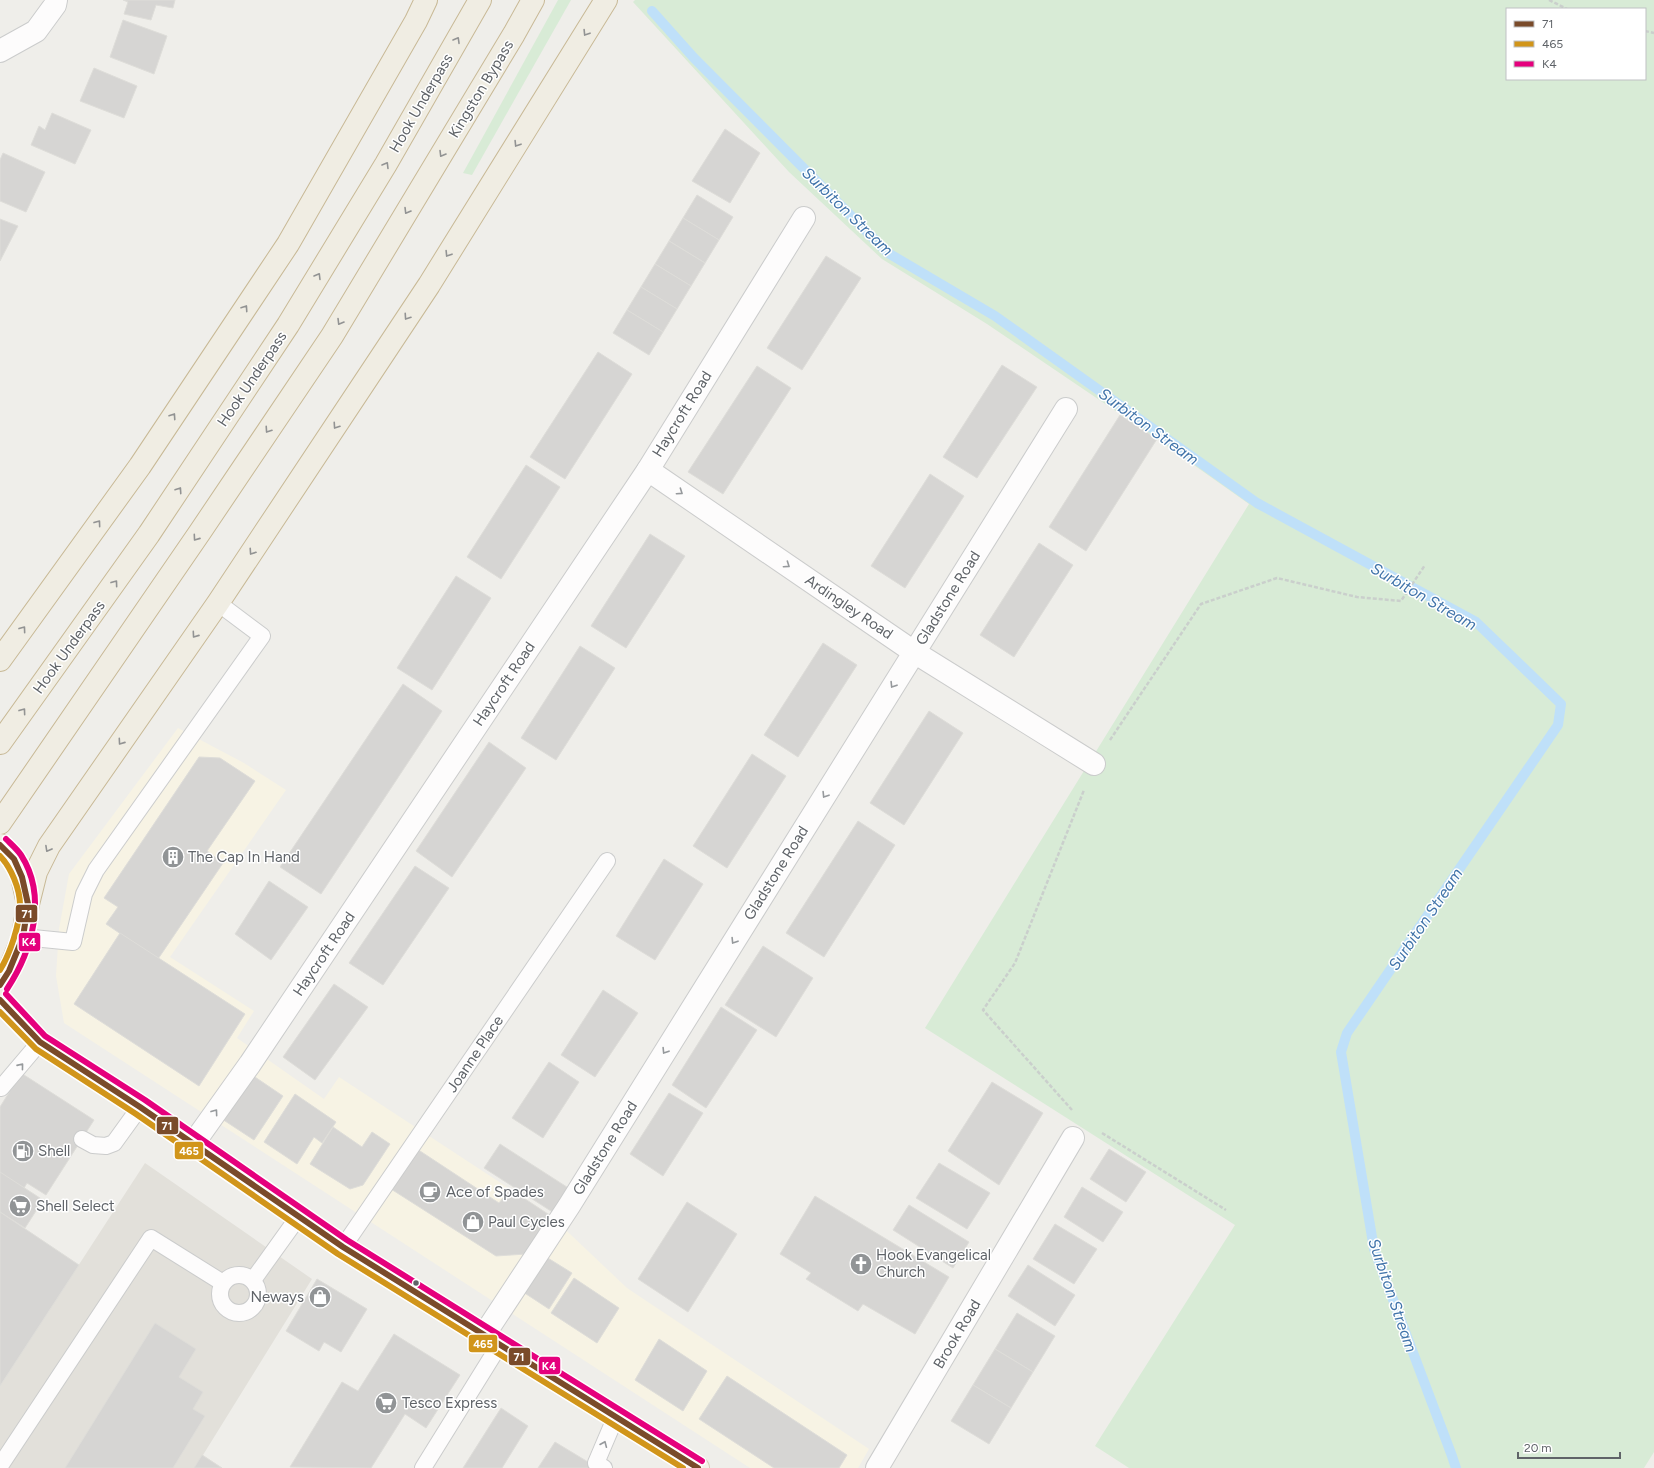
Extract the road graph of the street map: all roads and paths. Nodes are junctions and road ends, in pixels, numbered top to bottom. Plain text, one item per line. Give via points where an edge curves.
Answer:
1 (56, 0) edge
2 (426, 0) edge
3 (480, 0) edge
4 (532, 0) edge
5 (606, 0) edge
6 (1550, 0) edge
7 (1565, 8) edge
8 (0, 51) edge
9 (804, 218) dead end
10 (1066, 409) dead end
11 (648, 470) junction
12 (1425, 565) dead end
13 (218, 603) junction
14 (914, 652) junction
15 (0, 660) edge
16 (0, 743) edge
17 (1094, 764) junction
18 (0, 823) edge
19 (7, 852) edge
20 (607, 861) dead end
21 (28, 904) junction
22 (23, 937) junction
23 (0, 985) edge
24 (0, 1000) edge
25 (40, 1042) junction
26 (3, 1090) edge
27 (140, 1107) junction
28 (1077, 1115) dead end
29 (1095, 1129) dead end
30 (1073, 1138) dead end
31 (82, 1139) dead end
32 (193, 1144) junction
33 (1226, 1210) dead end
34 (299, 1216) junction
35 (343, 1247) junction
36 (253, 1280) junction
37 (223, 1283) junction
38 (492, 1340) junction
39 (616, 1416) junction
40 (0, 1466) edge
41 (423, 1468) edge
42 (604, 1468) edge
43 (698, 1468) edge
44 (877, 1468) edge

1 - 8 street via 36,31
15 -> 2 highway via 140,466 288,244
16 -> 3 highway, Hook Underpass via 149,534 288,325 386,164
4 -> 18 highway, Kingston Bypass via 332,336
5 -> 13 highway via 429,285
6 - 7 path
9 - 11 street, Haycroft Road
10 - 14 street, Gladstone Road
11 -> 14 street, Ardingley Road
32 -> 11 street, Haycroft Road via 250,1064
12 - 17 path via 1401,601 1357,597 1277,578 1201,604
13 -> 21 highway via 49,846 36,872
13 - 22 lane via 262,636 96,870 84,894 73,942
14 - 17 street, Ardingley Road
14 -> 38 street, Gladstone Road via 569,1206
17 - 28 path via 1015,963 982,1010
19 - 21 highway via 22,877
20 - 35 lane, Joanne Place
21 - 22 highway
22 - 23 highway via 9,971
24 - 25 main road
26 -> 25 lane
25 - 27 main road
27 - 31 lane via 114,1144 94,1145
27 - 32 main road
29 - 33 path
30 - 44 street, Brook Road
32 - 34 main road
34 - 35 main road
34 - 36 lane
35 - 38 main road
36 - 37 lane via 237,1274
36 - 37 lane via 258,1299 250,1310 238,1313 226,1308 222,1302 220,1289
37 - 40 lane via 151,1238
38 - 39 main road
38 - 41 lane
42 -> 39 lane via 596,1463
39 - 43 main road

